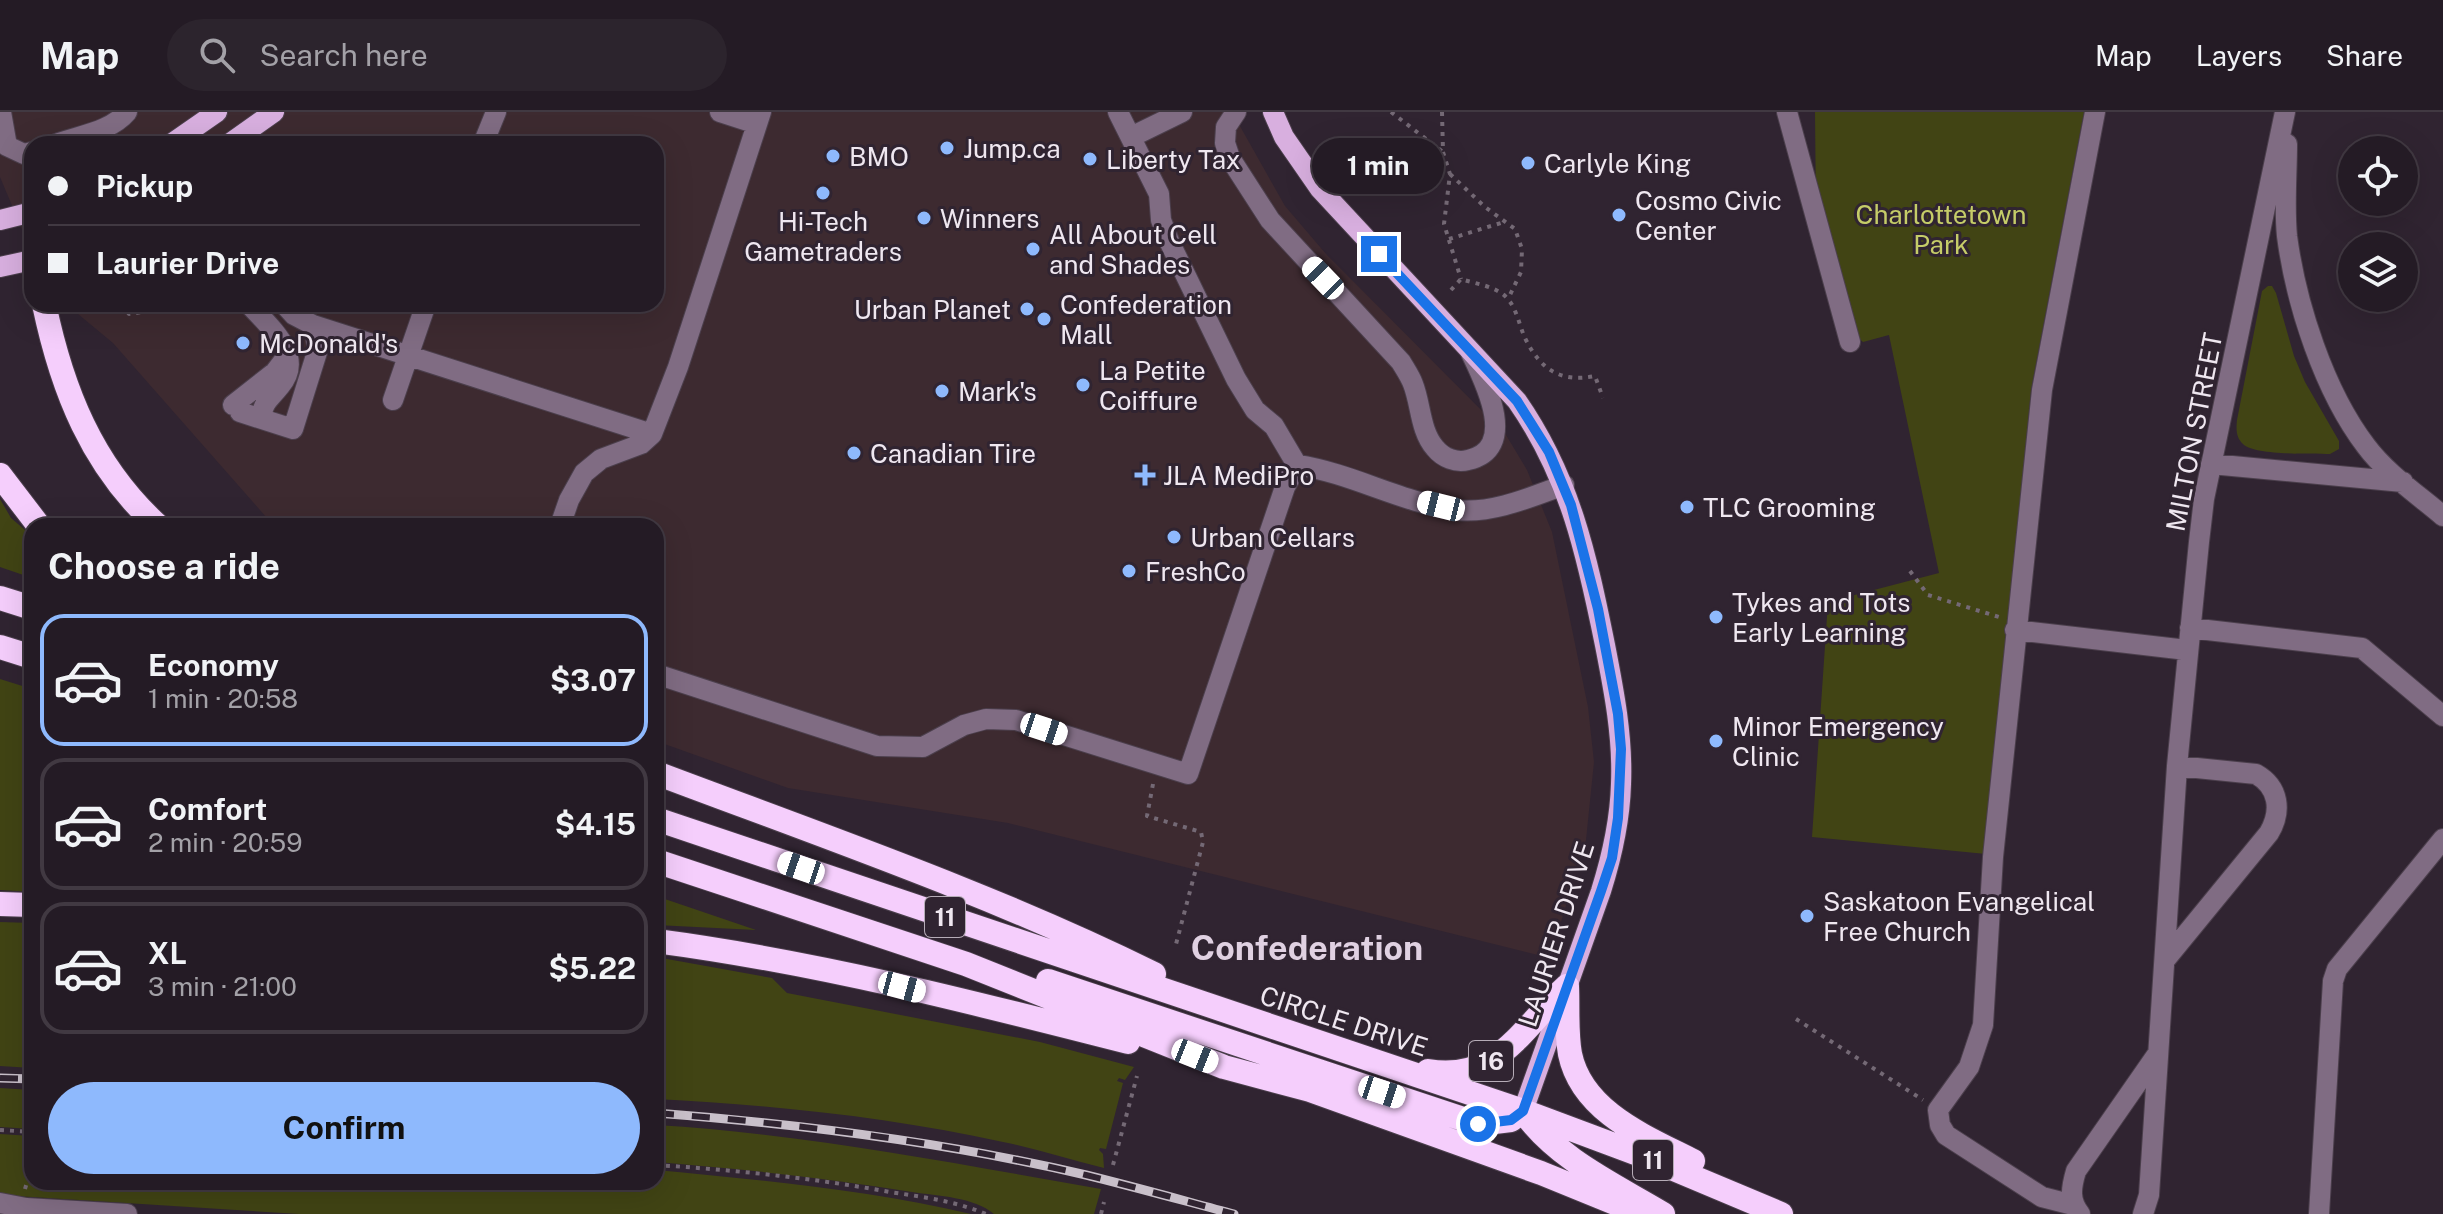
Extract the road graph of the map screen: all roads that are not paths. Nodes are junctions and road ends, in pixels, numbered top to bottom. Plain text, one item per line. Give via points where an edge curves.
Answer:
1 (1, 112) edge
2 (127, 112) edge
3 (216, 112) edge
4 (274, 112) edge
5 (496, 112) edge
6 (720, 112) edge
7 (1118, 112) edge
8 (1182, 112) edge
9 (1236, 112) edge
10 (1273, 112) edge
11 (1787, 112) edge
12 (2095, 112) edge
13 (2286, 112) edge
14 (759, 118) edge
15 (76, 136) edge
16 (182, 136) edge
17 (240, 136) edge
18 (486, 136) edge
19 (1131, 137) junction
20 (24, 154) edge
21 (24, 214) edge
22 (0, 220) edge
23 (24, 262) edge
24 (0, 267) edge
25 (46, 312) edge
26 (256, 312) edge
27 (291, 312) edge
28 (423, 312) edge
29 (313, 325) junction
30 (1850, 342) dead end
31 (1468, 346) junction
32 (288, 355) junction
33 (408, 356) junction
34 (393, 400) dead end
35 (260, 418) junction
36 (652, 434) junction
37 (2211, 464) junction
38 (1297, 465) junction
39 (0, 475) edge
40 (2403, 482) junction
41 (1564, 485) junction
42 (2443, 516) edge
43 (33, 518) edge
44 (150, 518) edge
45 (563, 518) edge
46 (0, 598) edge
47 (24, 606) edge
48 (2016, 626) junction
49 (2190, 628) junction
50 (0, 647) edge
51 (2187, 650) junction
52 (24, 654) edge
53 (664, 677) edge
54 (2443, 716) edge
55 (2177, 766) junction
56 (664, 776) edge
57 (664, 822) edge
58 (2443, 839) edge
59 (664, 864) edge
60 (0, 904) edge
61 (24, 905) edge
62 (664, 942) edge
63 (2165, 960) junction
64 (966, 964) junction
65 (1567, 986) junction
66 (1235, 1014) junction
67 (2156, 1056) junction
68 (1386, 1063) junction
69 (1224, 1067) junction
70 (1523, 1111) junction
71 (0, 1203) edge
72 (2077, 1209) edge
73 (26, 1211) edge
74 (127, 1214) edge
75 (1642, 1214) edge
76 (1663, 1214) edge
77 (1782, 1214) edge
78 (2143, 1214) edge
79 (2319, 1214) edge

1 - 20 street via 7,146
2 - 15 street via 103,130
3 - 16 main road
4 - 17 main road
5 - 18 street
6 - 14 street
7 - 19 street
8 - 19 street
9 - 31 street via 1226,127 1230,158 1279,229 1401,362 1413,382 1427,437 1436,450 1461,462 1486,451 1495,425
10 - 31 main road, LAURIER DRIVE via 1320,189
11 - 30 street
12 - 48 street via 2042,390
13 - 37 street, MILTON STREET
13 - 40 street via 2287,236 2299,298 2345,413 2367,448
14 - 36 street
19 - 38 street via 1159,194 1169,241 1236,379
21 - 22 main road
23 - 24 main road
25 - 44 highway via 92,446
26 - 32 street
27 - 29 street
28 - 33 street
29 - 33 street
29 - 35 street via 318,349 293,429
31 - 41 main road, LAURIER DRIVE via 1526,413
32 - 35 street via 282,384 266,400
32 - 35 street via 236,409
33 - 34 street
33 - 36 street
36 - 45 street via 584,473
37 - 40 street
37 - 49 street, MILTON STREET
38 - 41 street via 1459,510 1513,503
38 - 53 street via 1188,774 1016,720 964,725 923,747 877,746
39 - 43 highway
40 - 42 street
41 - 65 main road, LAURIER DRIVE via 1590,573 1611,677 1621,783 1612,858
46 - 47 highway
48 - 51 street
48 - 72 street via 1983,1025 1969,1067 1938,1110 1946,1135 2042,1197
49 - 51 street, MILTON STREET
49 - 54 street via 2362,648
50 - 52 highway
51 - 55 street, MILTON STREET
55 - 63 street, MILTON STREET
55 - 63 street via 2256,774 2267,780 2277,810 2269,833
56 - 66 highway via 1089,942
57 - 66 highway, CIRCLE DRIVE / 11
58 - 79 street via 2337,969 2333,981
59 - 64 highway, 11
60 - 61 highway
62 - 69 highway via 829,970
63 - 67 street, MILTON STREET
64 - 69 highway, 11
64 - 70 highway via 1010,968 1478,1124 1511,1120
65 - 68 highway, 16 via 1517,1041 1483,1066 1433,1072
65 - 70 main road, LAURIER DRIVE
65 - 77 highway via 1570,1054 1589,1094 1626,1125
66 - 68 highway, CIRCLE DRIVE / 16
67 - 72 street, MILTON STREET via 2076,1171 2071,1188
67 - 78 street, MILTON STREET via 2149,1195
68 - 70 highway, CIRCLE DRIVE / 16
69 - 75 highway, 11 via 1310,1090
70 - 76 highway via 1556,1148
70 - 77 highway, CIRCLE DRIVE / 11
71 - 73 street
73 - 74 street

